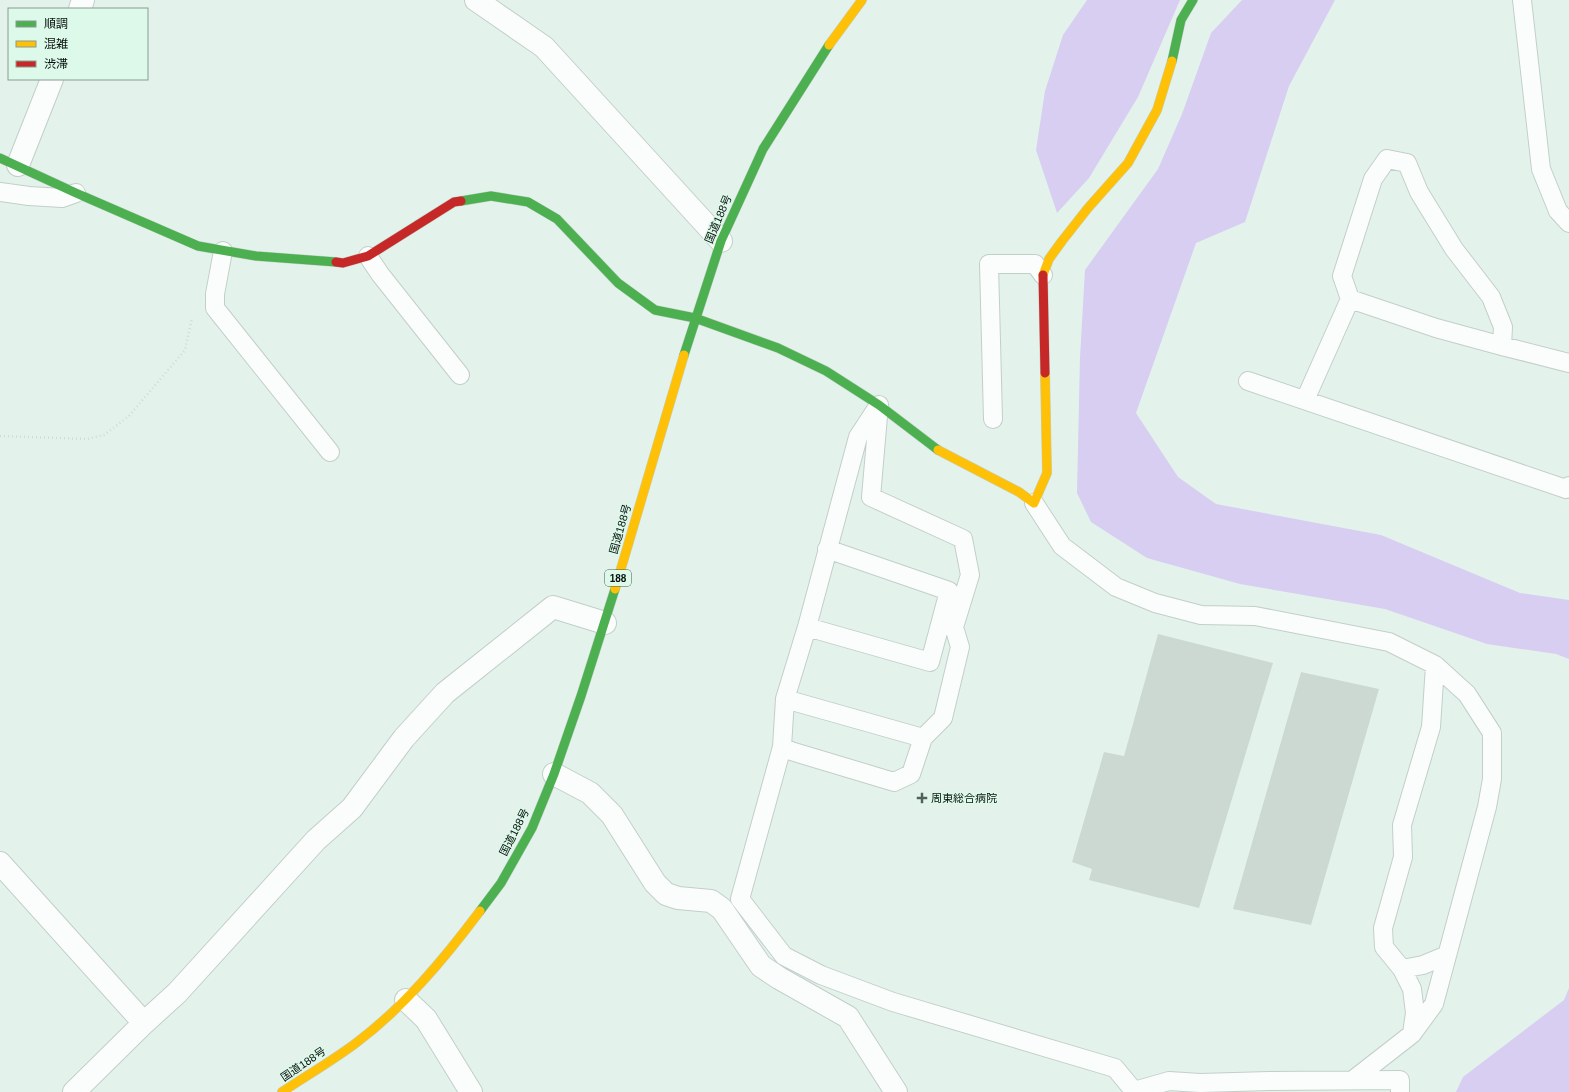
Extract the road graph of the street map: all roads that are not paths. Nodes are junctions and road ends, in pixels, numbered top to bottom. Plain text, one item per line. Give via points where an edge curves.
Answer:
1 (476, 0) edge
2 (862, 0) edge
3 (1193, 0) edge
4 (1522, 0) edge
5 (51, 80) edge
6 (9, 161) edge
7 (0, 192) edge
8 (76, 193) junction
9 (1569, 223) edge
10 (721, 241) junction
11 (223, 251) junction
12 (368, 256) junction
13 (1043, 275) junction
14 (1350, 299) junction
15 (695, 318) junction
16 (1502, 346) junction
17 (1569, 363) edge
18 (460, 375) dead end
19 (1248, 381) dead end
20 (1305, 400) junction
21 (879, 405) junction
22 (993, 420) dead end
23 (330, 452) dead end
24 (1569, 486) edge
25 (1034, 503) junction
26 (827, 549) junction
27 (605, 622) junction
28 (807, 626) junction
29 (1435, 665) junction
30 (785, 699) junction
31 (922, 738) junction
32 (782, 746) junction
33 (554, 774) junction
34 (0, 863) edge
35 (1447, 955) junction
36 (1402, 969) junction
37 (406, 1000) junction
38 (144, 1023) junction
39 (1412, 1034) junction
40 (1353, 1080) junction
41 (1269, 1086) edge
42 (1132, 1091) edge
43 (74, 1092) edge
44 (282, 1092) edge
45 (471, 1092) edge
46 (896, 1092) edge
47 (1400, 1092) edge

1 - 10 street via 544,47
2 - 10 main road, 国道188号 / 188 via 826,50 763,149
3 - 13 main road via 1181,20 1172,63 1157,110 1128,163 1062,241
4 - 9 lane via 1541,169 1558,211
5 - 6 street
6 - 8 main road
7 - 8 lane via 62,198
8 - 11 main road via 198,246
10 - 15 main road, 国道188号 / 188
11 - 12 main road via 343,263
11 - 23 lane via 215,308
12 - 15 main road via 454,202 491,196 528,202 557,219 618,283 655,310
12 - 18 lane
13 - 22 lane via 1035,264 989,264
13 - 25 main road via 1047,473
14 - 16 lane via 1436,328
14 - 16 lane via 1342,276 1373,179 1387,159 1407,163 1420,192 1454,249 1491,296 1503,327
14 - 20 lane
15 - 21 main road via 778,348 826,371
15 - 27 main road, 国道188号 / 188
16 - 17 lane
19 - 20 lane
20 - 24 lane via 1566,489
21 - 25 main road via 938,450 1020,492
21 - 26 lane via 858,437
21 - 31 lane via 871,497 963,539 970,575 954,627 960,647 943,718
25 - 29 lane via 1062,546 1116,587 1155,603 1201,615 1256,616 1389,642
26 - 28 lane
26 - 28 lane via 949,591 930,662
27 - 33 main road, 国道188号 / 188
27 - 38 street via 553,607 445,694 404,738 352,808 316,840 177,993
28 - 30 lane
29 - 35 lane via 1467,694 1492,733 1492,778 1488,807
29 - 36 lane via 1431,727 1402,825 1403,856 1383,928 1384,947
30 - 31 lane
30 - 32 lane
31 - 32 lane via 911,774 894,782 791,751
32 - 42 lane via 740,899 784,956 822,975 893,1002 1115,1068
33 - 37 main road, 国道188号 / 188 via 532,828 501,882 462,935
33 - 46 street via 590,794 612,815 655,883 666,894 678,898 711,901 722,910 761,966 848,1017
34 - 38 street
35 - 36 lane via 1423,965
35 - 39 lane via 1434,1004
36 - 39 lane via 1412,989 1415,1013
37 - 44 main road, 国道188号 / 188 via 356,1043
37 - 45 street via 426,1019
38 - 43 street
39 - 40 lane
40 - 41 lane
40 - 47 lane via 1400,1080
41 - 42 lane via 1169,1081

